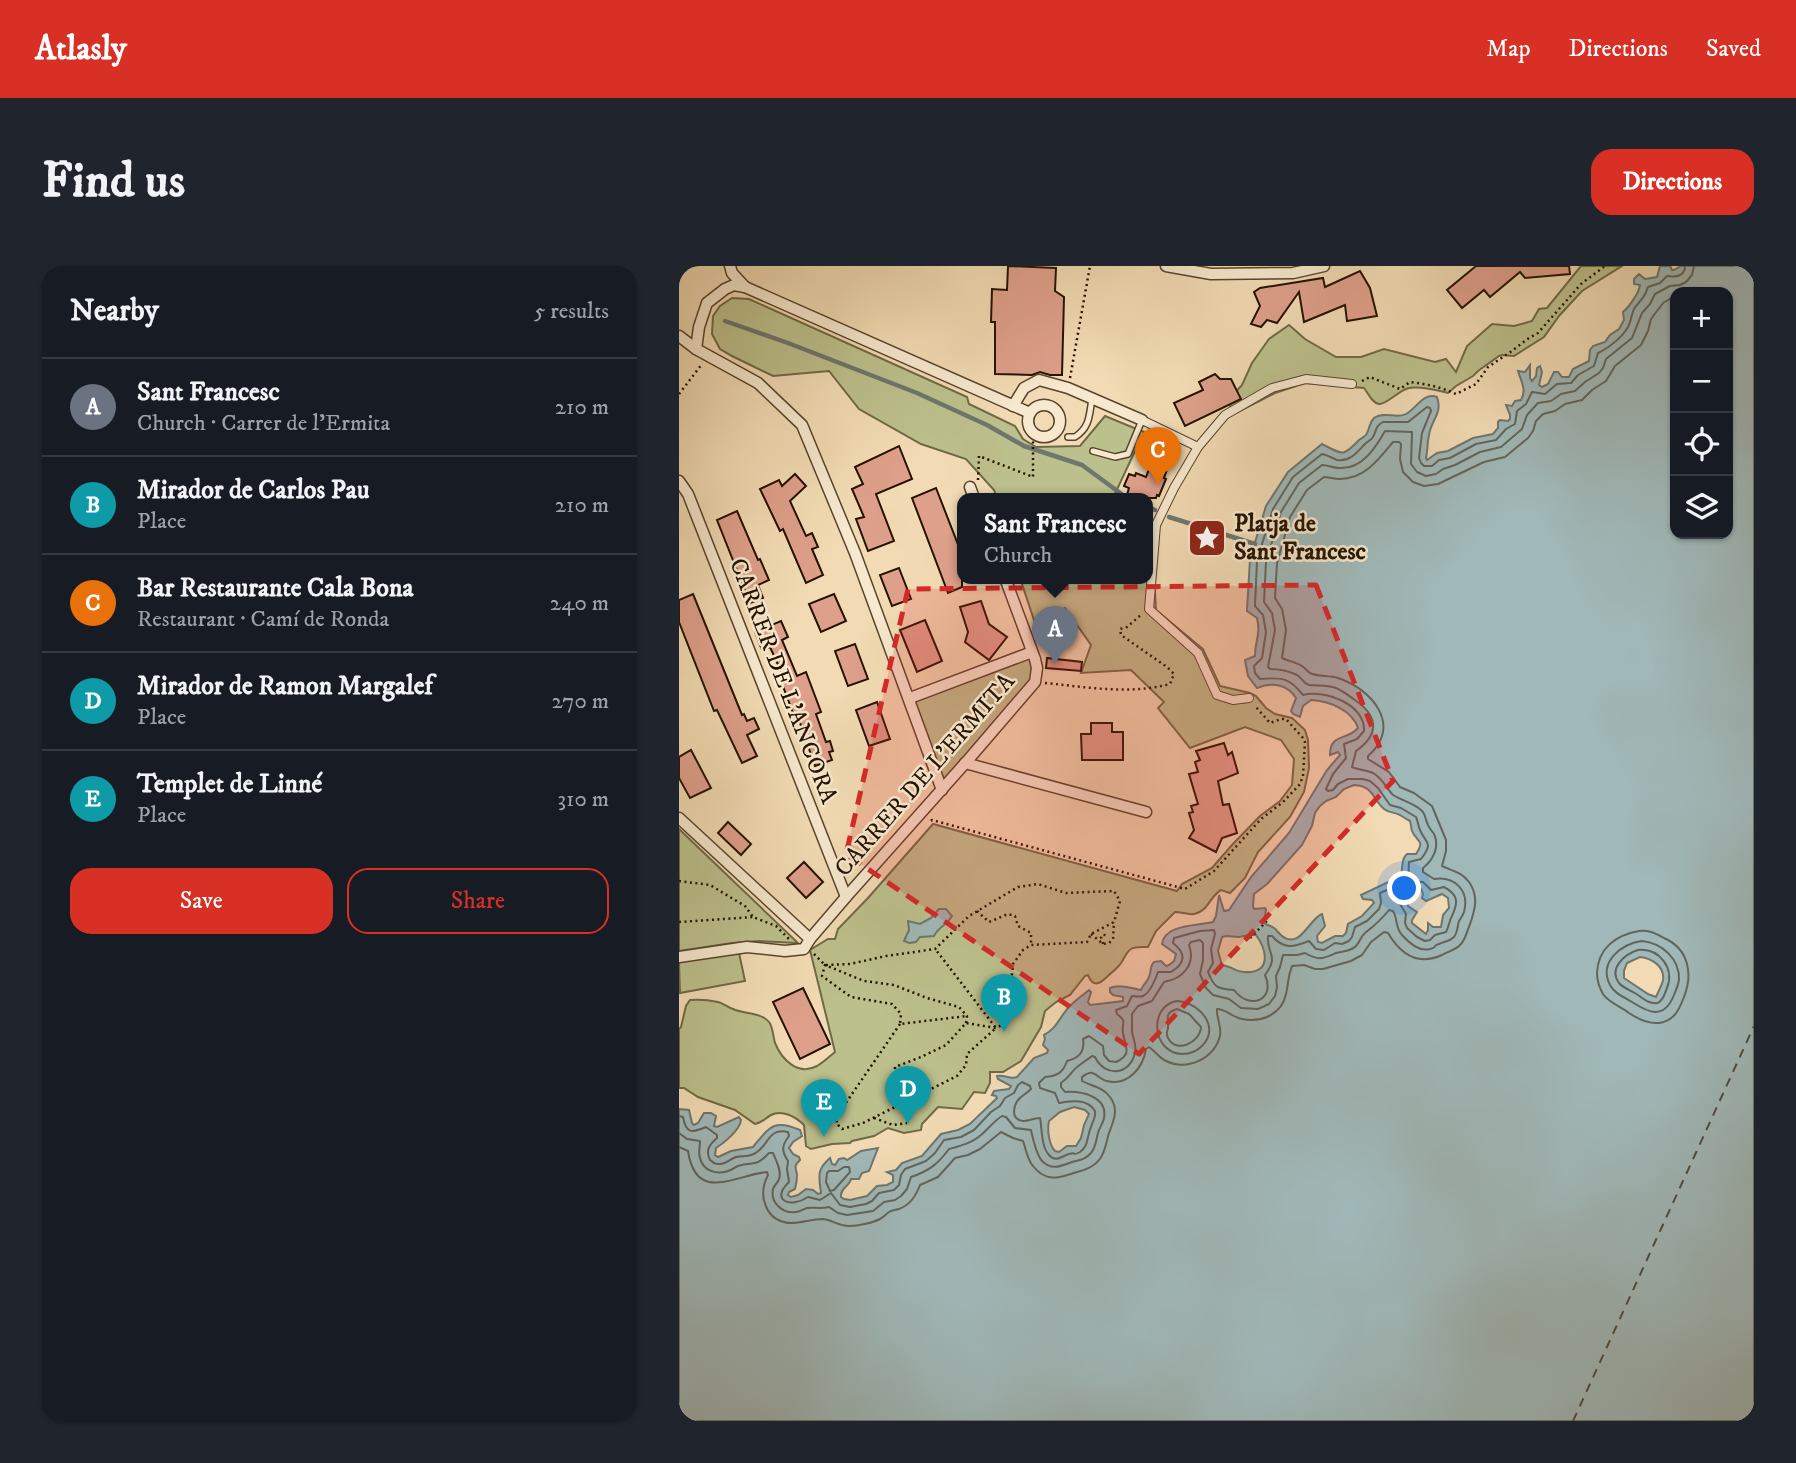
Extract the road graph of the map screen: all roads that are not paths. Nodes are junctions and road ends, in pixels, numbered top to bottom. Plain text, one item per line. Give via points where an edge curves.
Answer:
1 (730, 266) edge
2 (1166, 266) edge
3 (1324, 266) edge
4 (745, 287) junction
5 (679, 336) edge
6 (697, 349) junction
7 (1352, 384) road end
8 (1092, 399) junction
9 (1013, 406) junction
10 (1030, 413) junction
11 (1142, 420) junction
12 (1068, 437) dead end
13 (1198, 447) junction
14 (1093, 451) dead end
15 (679, 481) edge
16 (1153, 561) edge
17 (1008, 584) edge
18 (1151, 584) edge
19 (1032, 652) junction
20 (910, 698) junction
21 (1249, 698) road end
22 (965, 764) junction
23 (942, 790) junction
24 (1146, 812) dead end
25 (679, 818) edge
26 (846, 897) junction
27 (809, 947) junction
28 (679, 957) edge

1 - 4 street
2 - 3 street via 1211,274 1293,273
4 - 6 street via 734,285 707,303
4 - 9 street
5 - 6 street
6 - 20 street via 758,383 801,425
7 - 13 street via 1306,379 1272,388 1225,415
8 - 9 street via 1039,380 1024,388
8 - 11 street
8 - 12 lane via 1085,430 1075,438
9 - 10 street
10 - 10 street via 1033,433 1047,437 1059,429 1059,415 1049,405 1035,407
11 - 13 street
11 - 14 lane via 1128,454 1115,457
13 - 16 street via 1156,525
15 - 26 street, CARRER DE L'ANCORA
17 - 19 street, CARRER DE L'ERMITA
18 - 21 street via 1149,609 1198,653 1217,695
19 - 20 street
19 - 22 street, CARRER DE L'ERMITA via 1035,682
20 - 23 street
22 - 23 street, CARRER DE L'ERMITA
22 - 24 street
23 - 26 street, CARRER DE L'ERMITA
25 - 27 street
26 - 27 street, CARRER DE L'ERMITA
27 - 28 street via 785,951 747,947

